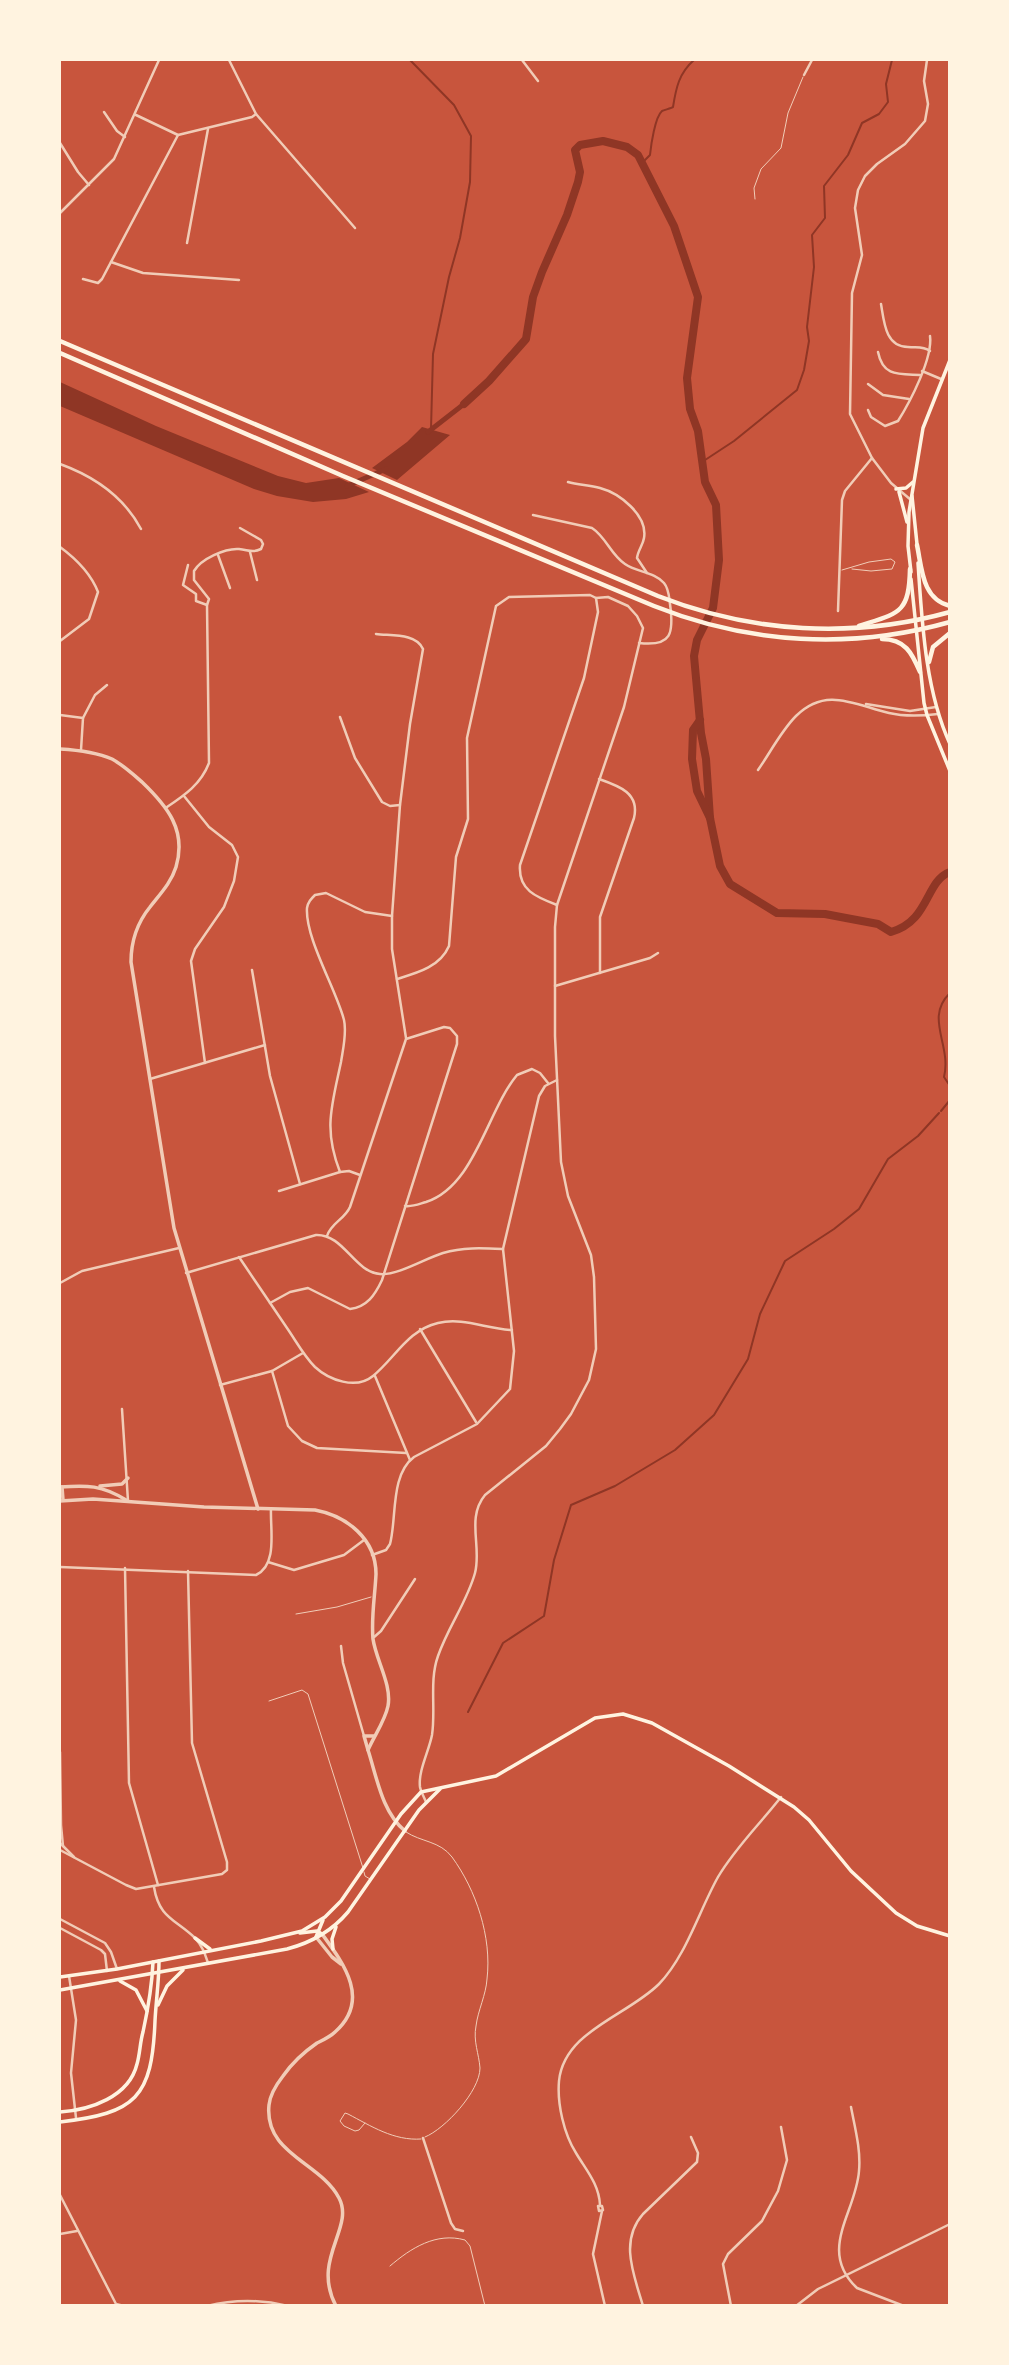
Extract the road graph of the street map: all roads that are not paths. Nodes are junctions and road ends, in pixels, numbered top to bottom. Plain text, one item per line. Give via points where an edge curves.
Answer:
1 (159, 60) edge
2 (229, 60) edge
3 (522, 60) edge
4 (812, 60) edge
5 (928, 60) edge
6 (804, 75) joint
7 (538, 80) dead end
8 (104, 112) dead end
9 (256, 114) junction
10 (136, 115) junction
11 (208, 128) junction
12 (178, 135) junction
13 (125, 137) junction
14 (60, 143) edge
15 (89, 185) junction
16 (755, 199) dead end
17 (60, 213) edge
18 (355, 228) dead end
19 (187, 243) dead end
20 (111, 262) junction
21 (83, 279) dead end
22 (239, 280) dead end
23 (881, 304) dead end
24 (930, 336) dead end
25 (60, 341) edge
26 (930, 351) junction
27 (878, 352) dead end
28 (60, 353) edge
29 (950, 360) edge
30 (921, 373) junction
31 (942, 379) junction
32 (868, 384) dead end
33 (909, 399) junction
34 (868, 410) dead end
35 (872, 458) junction
36 (60, 464) edge
37 (914, 481) junction
38 (568, 482) dead end
39 (898, 491) junction
40 (912, 498) junction
41 (533, 515) dead end
42 (240, 528) dead end
43 (141, 529) dead end
44 (908, 531) junction
45 (917, 545) junction
46 (60, 547) edge
47 (250, 552) junction
48 (218, 555) junction
49 (188, 565) dead end
50 (852, 569) junction
51 (911, 569) junction
52 (839, 570) junction
53 (647, 573) junction
54 (257, 580) dead end
55 (230, 588) dead end
56 (596, 598) junction
57 (206, 605) junction
58 (950, 609) edge
59 (838, 611) dead end
60 (922, 619) junction
61 (914, 620) junction
62 (950, 622) edge
63 (924, 628) junction
64 (852, 629) junction
65 (915, 631) junction
66 (950, 633) edge
67 (376, 634) dead end
68 (867, 638) junction
69 (60, 641) edge
70 (639, 643) junction
71 (929, 662) junction
72 (920, 672) junction
73 (107, 685) dead end
74 (859, 703) junction
75 (936, 707) junction
76 (925, 709) junction
77 (938, 714) junction
78 (60, 715) edge
79 (927, 715) junction
80 (340, 717) dead end
81 (83, 718) junction
82 (950, 744) edge
83 (60, 749) edge
84 (81, 751) junction
85 (758, 770) dead end
86 (950, 771) edge
87 (599, 779) junction
88 (184, 796) junction
89 (400, 805) junction
90 (167, 807) junction
91 (558, 905) junction
92 (392, 916) junction
93 (658, 953) dead end
94 (252, 970) dead end
95 (600, 974) junction
96 (397, 979) junction
97 (555, 986) junction
98 (406, 1039) junction
99 (265, 1045) junction
100 (205, 1063) junction
101 (149, 1079) junction
102 (557, 1080) junction
103 (548, 1083) junction
104 (340, 1172) junction
105 (360, 1175) junction
106 (300, 1184) junction
107 (279, 1191) dead end
108 (405, 1206) junction
109 (327, 1236) junction
110 (179, 1248) junction
111 (503, 1249) junction
112 (240, 1257) junction
113 (186, 1273) junction
114 (383, 1275) junction
115 (60, 1283) edge
116 (270, 1303) junction
117 (420, 1329) junction
118 (512, 1330) junction
119 (303, 1353) junction
120 (272, 1371) junction
121 (375, 1375) junction
122 (220, 1385) junction
123 (122, 1409) dead end
124 (477, 1424) junction
125 (406, 1454) junction
126 (410, 1460) junction
127 (128, 1478) junction
128 (94, 1486) junction
129 (61, 1487) edge
130 (61, 1501) edge
131 (128, 1501) junction
132 (258, 1509) junction
133 (271, 1509) junction
134 (364, 1540) junction
135 (372, 1555) junction
136 (268, 1562) junction
137 (60, 1567) edge
138 (125, 1569) junction
139 (188, 1571) junction
140 (415, 1579) dead end
141 (374, 1596) junction
142 (296, 1614) dead end
143 (373, 1638) junction
144 (341, 1646) dead end
145 (269, 1701) dead end
146 (364, 1736) junction
147 (374, 1736) junction
148 (368, 1750) junction
149 (60, 1752) edge
150 (441, 1788) junction
151 (421, 1791) junction
152 (781, 1797) junction
153 (426, 1802) junction
154 (395, 1823) junction
155 (60, 1827) edge
156 (405, 1831) junction
157 (60, 1843) edge
158 (64, 1846) junction
159 (60, 1850) edge
160 (76, 1859) junction
161 (366, 1870) junction
162 (371, 1873) dead end
163 (371, 1879) junction
164 (156, 1886) junction
165 (325, 1917) junction
166 (60, 1919) edge
167 (337, 1925) junction
168 (60, 1928) edge
169 (317, 1931) junction
170 (88, 1934) junction
171 (291, 1934) junction
172 (322, 1934) junction
173 (950, 1936) edge
174 (316, 1937) junction
175 (195, 1938) junction
176 (84, 1941) junction
177 (333, 1949) junction
178 (212, 1950) junction
179 (203, 1951) junction
180 (159, 1961) junction
181 (153, 1962) junction
182 (208, 1963) junction
183 (342, 1965) junction
184 (187, 1967) junction
185 (117, 1969) junction
186 (107, 1970) junction
187 (159, 1973) junction
188 (153, 1974) junction
189 (69, 1976) junction
190 (60, 1977) edge
191 (116, 1980) junction
192 (71, 1988) junction
193 (60, 1990) edge
194 (156, 2010) junction
195 (147, 2012) junction
196 (143, 2031) junction
197 (155, 2032) junction
198 (851, 2107) dead end
199 (74, 2110) junction
200 (60, 2112) edge
201 (76, 2120) junction
202 (60, 2122) edge
203 (365, 2123) junction
204 (781, 2127) dead end
205 (691, 2137) dead end
206 (423, 2138) junction
207 (60, 2195) edge
208 (950, 2224) edge
209 (77, 2231) junction
210 (463, 2231) dead end
211 (60, 2234) edge
212 (390, 2266) dead end
213 (849, 2276) junction
214 (116, 2305) edge
215 (124, 2305) edge
216 (207, 2305) edge
217 (288, 2305) edge
218 (336, 2305) edge
219 (485, 2305) edge
220 (605, 2305) edge
221 (643, 2305) edge
222 (731, 2305) edge
223 (796, 2305) edge
224 (904, 2305) edge

1 - 10 street
2 - 9 street
3 - 7 street
4 - 6 street
5 - 35 street via 925,121 905,144 871,169 856,200 862,255 852,293 849,406
6 - 16 lane via 788,113 781,148 760,171
8 - 13 street
9 - 11 street
9 - 18 street
10 - 12 street
10 - 13 street
11 - 12 street
11 - 19 street
12 - 20 street
13 - 15 street via 114,159
14 - 15 street
15 - 17 street
20 - 21 street via 100,281
20 - 22 street via 143,273
23 - 26 street via 887,333 894,342
24 - 26 street
25 - 64 highway via 659,596 754,623
26 - 30 street
27 - 30 street via 881,365 889,372
28 - 68 highway via 343,476 704,624 797,639
29 - 31 main road
30 - 31 street
30 - 33 street
31 - 37 main road via 925,417
32 - 33 street via 883,395
33 - 34 street via 892,425 883,425
35 - 39 street
35 - 52 street via 842,500
36 - 43 street via 115,495
37 - 39 main road
37 - 40 main road
38 - 53 street via 605,490 634,510 645,535 637,558
39 - 40 street
39 - 44 main road
40 - 44 main road
40 - 45 main road
41 - 53 street via 592,528 620,560
42 - 47 street via 263,542 261,549
44 - 51 main road
45 - 58 highway via 929,593
45 - 60 main road
46 - 69 street via 77,561 97,592 89,619
47 - 48 street via 237,549
47 - 54 street
48 - 55 street
48 - 57 street via 194,571 194,580 209,599
49 - 57 street via 183,585
50 - 50 lane via 892,569 895,562 878,560
50 - 52 lane
51 - 61 main road
51 - 64 highway via 910,593 903,606
52 - 59 street
53 - 70 street via 667,588 672,625 664,641
56 - 70 street via 608,597 633,610 643,626
56 - 91 street via 598,612 584,678 520,864 529,891
56 - 96 street via 509,597 496,606 467,738 468,818 456,857 449,946 433,965
57 - 88 street via 209,763 203,777
58 - 60 highway
60 - 61 highway
60 - 63 main road
61 - 64 highway
61 - 65 main road
62 - 63 highway
63 - 65 highway
63 - 71 main road
65 - 68 highway
65 - 72 main road
66 - 71 highway via 933,647
67 - 89 street via 416,640 423,649
68 - 72 highway via 904,644
70 - 87 street via 624,707
71 - 75 main road
72 - 76 main road
73 - 81 street via 95,695
74 - 76 street
74 - 79 street via 889,713
74 - 85 street via 832,700 804,710
75 - 76 street
75 - 77 main road
76 - 79 main road
77 - 79 street
77 - 82 main road
78 - 81 street
79 - 86 main road
80 - 89 street via 355,758 382,802
81 - 84 street
83 - 84 street
84 - 90 street via 120,764
87 - 91 street
87 - 95 street via 624,789 636,807 600,917
88 - 90 street
88 - 100 street via 238,857 224,907 191,961
89 - 92 street
90 - 101 street via 178,834 176,866 142,919 131,950
91 - 97 street
92 - 96 street
92 - 104 street via 365,912 322,893 312,897 307,909 345,1026 329,1124
93 - 95 street
94 - 99 street
95 - 97 street
96 - 98 street
97 - 102 street
98 - 105 street
98 - 108 street via 444,1027 453,1030 457,1040
99 - 100 street
99 - 106 street
100 - 101 street
101 - 110 street
102 - 103 street
102 - 151 street via 563,1175 591,1255 593,1369 571,1414 552,1439 480,1502 475,1516 476,1571 434,1669 433,1730
103 - 108 street via 532,1069 517,1075 454,1185 435,1199
103 - 111 street via 539,1096
104 - 105 street
104 - 106 street
105 - 109 street via 348,1213
106 - 107 street
108 - 114 street
109 - 112 street
109 - 114 street via 369,1270
110 - 113 street
110 - 115 street via 82,1271
111 - 114 street via 442,1253
111 - 118 street
112 - 113 street
112 - 116 street
113 - 122 street
114 - 116 street via 374,1296 355,1309 309,1288
116 - 119 street
117 - 118 street via 454,1321
117 - 121 street
117 - 124 street
118 - 124 street via 510,1388
119 - 120 street
119 - 121 street via 322,1373 338,1381 356,1383
120 - 122 street
120 - 125 street via 288,1426 302,1441 317,1448
121 - 125 street
122 - 132 street
123 - 127 street
124 - 126 street
125 - 126 street
126 - 135 street via 400,1479 390,1545
127 - 128 street via 120,1484
127 - 131 street
128 - 129 street
128 - 131 street
129 - 130 street
130 - 131 street
131 - 132 street
132 - 133 street
133 - 134 street via 332,1514 348,1522
133 - 136 street
134 - 135 street
134 - 136 street via 344,1555 294,1570
135 - 141 street
136 - 139 street via 256,1575
137 - 138 street
138 - 139 street
138 - 164 street via 129,1783
139 - 164 street via 192,1743 227,1870
140 - 143 street
141 - 142 lane
141 - 143 street
143 - 147 street via 389,1699
144 - 146 street
145 - 161 lane via 305,1690
146 - 147 street
146 - 148 street
147 - 148 street
148 - 154 street via 386,1809
149 - 155 street
150 - 151 main road
150 - 152 main road via 496,1776 587,1721 623,1714 658,1726
150 - 153 main road
151 - 153 street
151 - 154 main road
152 - 173 main road via 802,1813 850,1871 896,1913 926,1930
152 - 220 street via 719,1876 669,1972 639,2002 586,2035 565,2060 559,2084 563,2122 595,2184 601,2220 593,2254
153 - 156 main road
154 - 156 street
154 - 161 main road
155 - 158 street
156 - 163 main road
156 - 206 lane via 445,1849 454,1860 473,1893 487,1952 487,1982 475,2026 478,2080 450,2119
157 - 158 street
158 - 160 street
159 - 160 street
160 - 164 street via 132,1888
161 - 163 lane via 365,1876
161 - 165 main road
162 - 163 lane
163 - 167 main road
164 - 175 street via 157,1902 164,1913
165 - 169 main road
165 - 171 main road
166 - 170 street
167 - 172 main road
167 - 177 main road
168 - 176 street
169 - 171 main road
169 - 172 main road
169 - 174 main road
170 - 176 street
170 - 185 street via 108,1948
171 - 178 main road
172 - 174 main road
172 - 177 street
174 - 182 main road via 296,1947
174 - 183 street
175 - 178 main road
175 - 179 street
176 - 186 street via 104,1954
177 - 183 street
178 - 179 main road
179 - 180 main road
179 - 182 street
180 - 181 main road
180 - 187 main road
181 - 185 main road
181 - 188 main road
182 - 184 main road
183 - 218 street via 353,1992 346,2019 287,2070 269,2107 271,2128 279,2142 331,2188 341,2204 342,2220 327,2275
184 - 187 main road
184 - 194 main road via 167,1986
185 - 186 main road
186 - 189 main road
187 - 188 main road
187 - 194 main road
188 - 191 main road
188 - 195 main road
189 - 190 main road
189 - 192 street
191 - 192 main road
191 - 195 main road via 136,1990
192 - 193 main road
192 - 199 street via 76,2020 71,2073
194 - 197 main road
195 - 196 main road
196 - 197 main road
196 - 199 main road via 138,2063 125,2088
197 - 201 main road via 151,2069 137,2094 110,2113
198 - 213 street via 859,2172 838,2254
199 - 200 main road
199 - 201 street
201 - 202 main road
203 - 203 lane via 355,2131 340,2121 345,2113
203 - 206 lane via 406,2139
204 - 222 street via 787,2160 778,2191 760,2224 723,2264
205 - 221 street via 697,2162 636,2221 631,2234 630,2261
206 - 210 street via 451,2223
207 - 209 street
208 - 213 street
209 - 211 street
209 - 214 street
212 - 219 lane via 428,2241 465,2240
213 - 223 street
213 - 224 street via 857,2288
214 - 215 street
216 - 217 street via 235,2300

